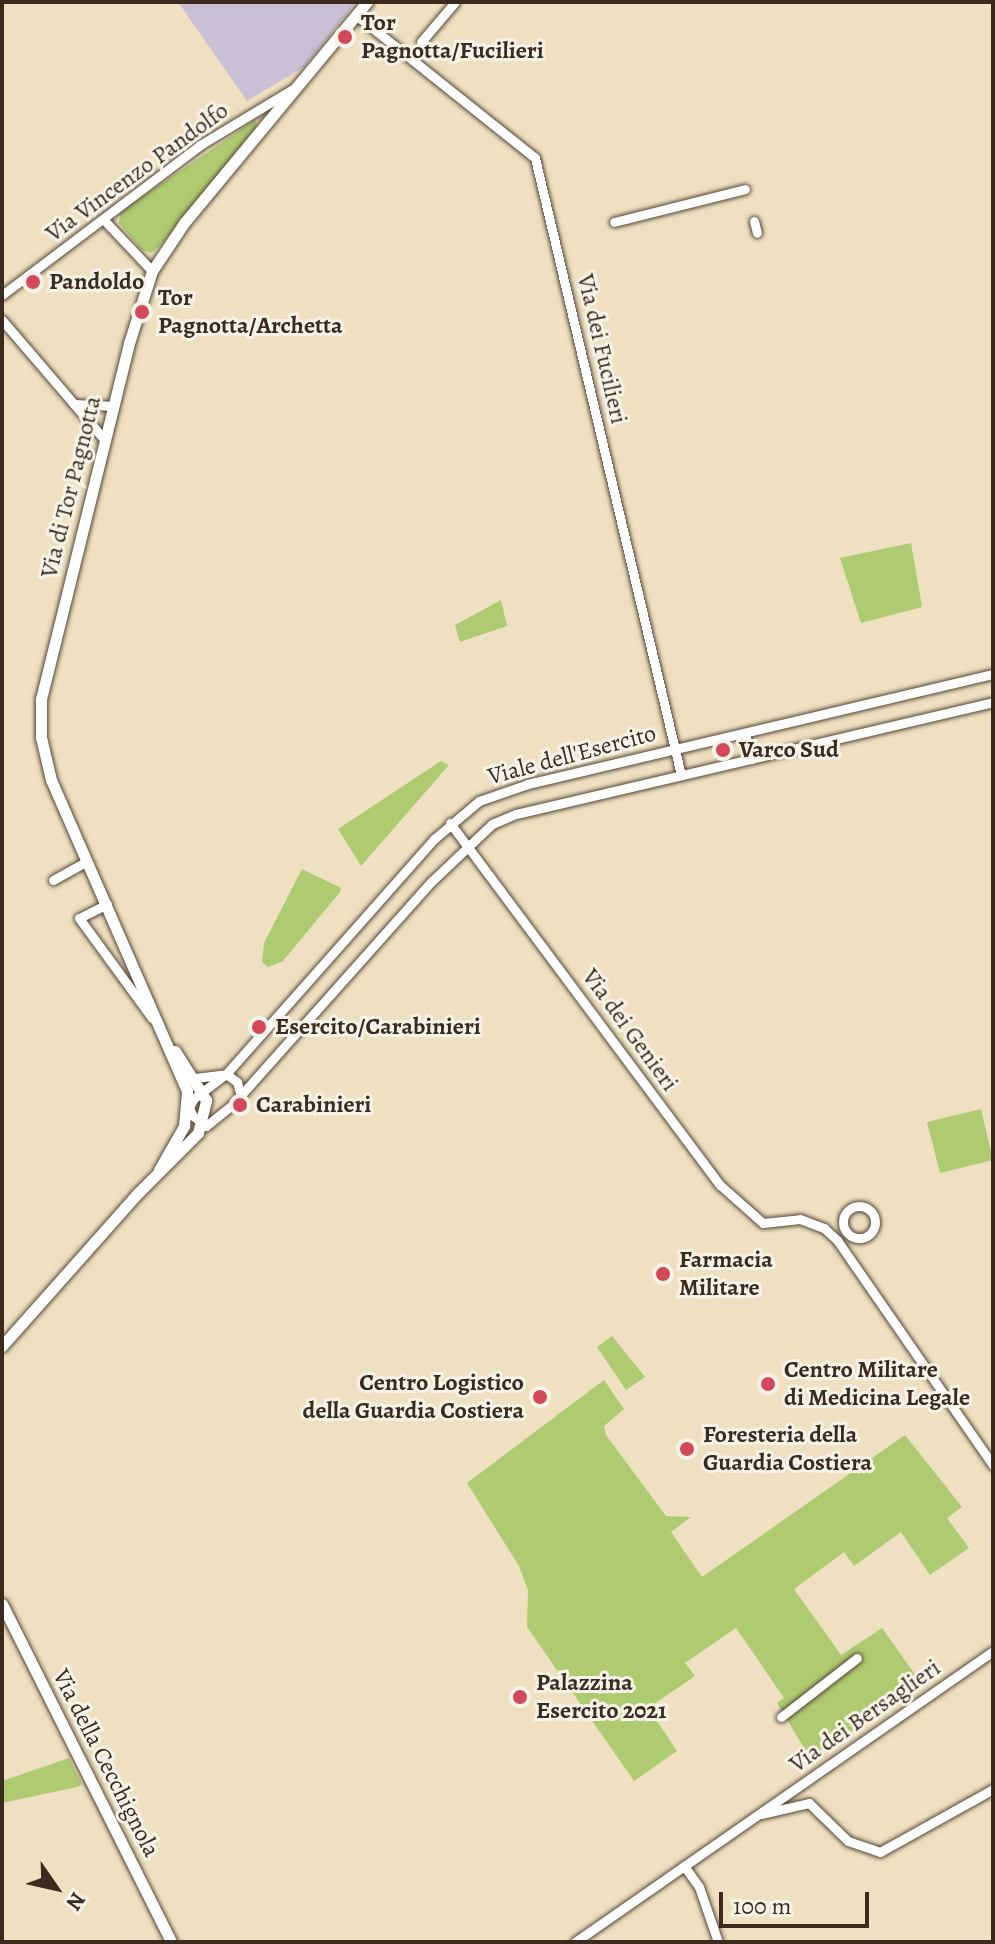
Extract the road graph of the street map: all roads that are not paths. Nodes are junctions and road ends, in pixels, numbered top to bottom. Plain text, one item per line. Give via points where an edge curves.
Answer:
1 (367, 2) edge
2 (455, 2) edge
3 (356, 15) junction
4 (421, 42) dead end
5 (299, 85) junction
6 (745, 189) dead end
7 (104, 220) junction
8 (754, 221) dead end
9 (614, 222) dead end
10 (757, 233) dead end
11 (152, 271) junction
12 (2, 295) edge
13 (2, 320) edge
14 (74, 404) junction
15 (114, 406) junction
16 (105, 440) junction
17 (993, 674) edge
18 (993, 702) edge
19 (745, 733) junction
20 (675, 749) junction
21 (751, 759) junction
22 (681, 775) junction
23 (450, 823) junction
24 (468, 844) junction
25 (87, 861) junction
26 (53, 880) dead end
27 (107, 904) junction
28 (164, 1034) junction
29 (226, 1074) junction
30 (195, 1078) junction
31 (203, 1093) junction
32 (241, 1096) junction
33 (189, 1107) junction
34 (202, 1127) junction
35 (159, 1170) junction
36 (2, 1346) edge
37 (993, 1465) edge
38 (2, 1604) edge
39 (993, 1651) edge
40 (857, 1658) dead end
41 (781, 1717) dead end
42 (993, 1789) edge
43 (759, 1814) junction
44 (684, 1866) junction
45 (171, 1942) edge
46 (575, 1942) edge
47 (718, 1942) edge

1 - 3 street, Via di Tor Pagnotta
2 - 4 street
3 - 5 street, Via di Tor Pagnotta
3 - 20 street, Via dei Fucilieri via 535,158
5 - 7 street, Via Vincenzo Pandolfo via 200,145
5 - 11 street, Via di Tor Pagnotta via 184,223
6 - 9 street
7 - 11 street
7 - 12 street, Via Vincenzo Pandolfo
8 - 10 street
11 - 15 street, Via di Tor Pagnotta
13 - 14 street
14 - 15 street
14 - 16 street
15 - 16 street, Via di Tor Pagnotta
16 - 25 street, Via di Tor Pagnotta via 39,720 48,770
17 - 19 street, Viale dell'Esercito
18 - 21 street, Viale dell'Esercito
19 - 20 street, Viale dell'Esercito
19 - 21 street
20 - 22 street, Via dei Fucilieri
20 - 23 street, Viale dell'Esercito via 498,793
21 - 22 street, Viale dell'Esercito
22 - 24 street, Viale dell'Esercito via 510,816
23 - 24 street, Via dei Genieri
23 - 29 street, Viale dell'Esercito
24 - 32 street, Viale dell'Esercito
24 - 37 street, Via dei Genieri via 736,1203 763,1223 800,1219 824,1228 837,1240
25 - 26 street
25 - 27 street, Via di Tor Pagnotta
27 - 28 street, Via di Tor Pagnotta
27 - 28 street via 79,918
28 - 30 street, Via di Tor Pagnotta
28 - 33 street, Via di Tor Pagnotta
29 - 30 street
29 - 31 street, Viale dell'Esercito
29 - 32 street via 237,1082
30 - 31 street, Via di Tor Pagnotta
31 - 33 street, Viale dell'Esercito
31 - 34 street, Via di Tor Pagnotta via 207,1109
32 - 34 street, Viale dell'Esercito
33 - 34 street
33 - 35 street via 182,1132
34 - 35 street
35 - 36 street
38 - 45 street, Via della Cecchignola
39 - 43 street, Via dei Bersaglieri
40 - 41 street
42 - 43 street, Via dei Bersaglieri via 880,1852 848,1841 809,1803
43 - 44 street, Via dei Bersaglieri
44 - 46 street, Via dei Bersaglieri
44 - 47 street via 699,1887

